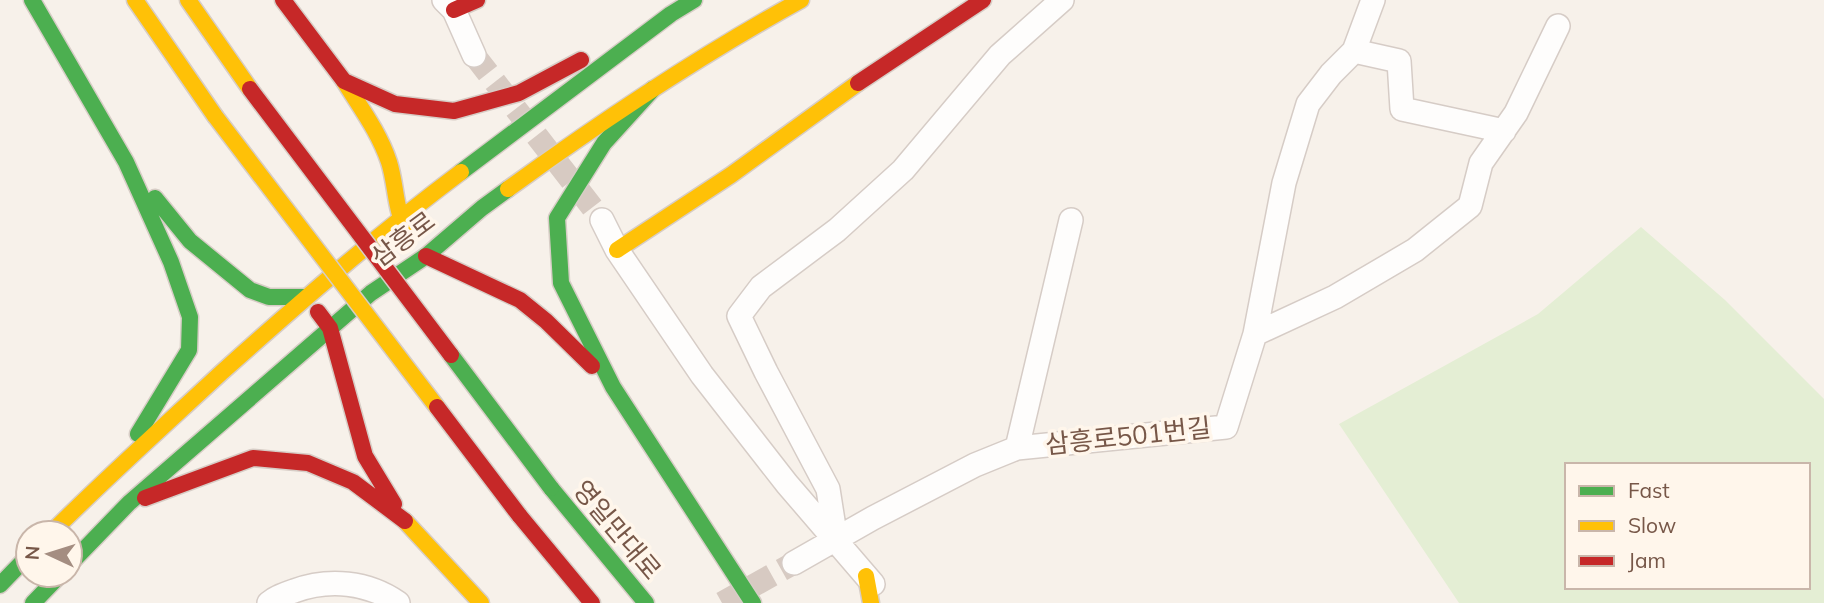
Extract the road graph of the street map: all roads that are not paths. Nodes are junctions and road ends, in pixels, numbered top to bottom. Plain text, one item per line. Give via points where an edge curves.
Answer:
1 (32, 0) edge
2 (135, 0) edge
3 (188, 0) edge
4 (283, 0) edge
5 (477, 0) edge
6 (694, 0) edge
7 (801, 0) edge
8 (983, 0) edge
9 (1062, 0) edge
10 (1373, 0) edge
11 (449, 5) edge
12 (671, 14) junction
13 (1558, 26) dead end
14 (1354, 51) junction
15 (474, 55) tunnel mouth
16 (344, 81) junction
17 (653, 89) junction
18 (1504, 131) junction
19 (126, 162) junction
20 (398, 219) junction
21 (601, 220) tunnel mouth
22 (1071, 220) dead end
23 (617, 250) junction
24 (426, 256) junction
25 (306, 297) junction
26 (330, 328) junction
27 (1255, 334) junction
28 (613, 387) junction
29 (1017, 448) junction
30 (106, 478) junction
31 (129, 503) junction
32 (65, 519) edge
33 (405, 521) junction
34 (836, 540) junction
35 (84, 550) edge
36 (794, 563) tunnel mouth
37 (14, 570) edge
38 (866, 576) junction
39 (0, 585) edge
40 (46, 589) edge
41 (33, 603) edge
42 (269, 603) edge
43 (398, 603) edge
44 (481, 603) edge
45 (592, 603) edge
46 (646, 603) edge
47 (753, 603) edge
48 (871, 603) edge
49 (888, 603) edge

1 - 19 main road
2 - 45 main road, bridge via 215,116 519,515
3 - 46 main road, 영일만대로, bridge via 551,488
4 - 16 main road
5 - 11 main road
6 - 12 main road, 삼흥로
7 - 17 main road, 삼흥로
8 - 23 main road
9 - 34 street via 1000,55 903,170 837,230 761,287 739,316 828,489
10 - 14 street, 삼흥로501번길
11 - 15 street
12 - 16 main road via 519,93 454,111 395,104
12 - 20 main road, 삼흥로
13 - 18 street
14 - 18 street via 1399,61 1402,109
14 - 27 street, 삼흥로501번길 via 1308,104 1284,183
16 - 20 main road via 390,165
17 - 24 main road, 삼흥로 via 522,179
17 - 28 main road via 604,143 557,218 561,283
18 - 27 street via 1481,163 1470,206 1415,250 1335,297
19 - 25 main road via 190,242 250,290 269,297
19 - 30 main road via 171,262 190,328 188,350 169,385
20 - 24 main road
20 - 25 main road, 삼흥로
21 - 23 street
22 - 29 street, 삼흥로501번길
23 - 34 street via 702,375
24 - 26 main road, 삼흥로
24 - 28 main road via 520,300
25 - 26 main road
25 - 30 main road, 삼흥로
26 - 31 main road, 삼흥로
26 - 33 main road via 365,457
27 - 29 street, 삼흥로501번길 via 1226,427
28 - 47 main road
29 - 34 street, 삼흥로501번길 via 975,465
30 - 32 main road, 삼흥로
31 - 33 main road via 253,458 308,463 353,482
31 - 35 main road, 삼흥로
33 - 44 main road
34 - 36 street, 삼흥로501번길
34 - 38 street
37 - 39 main road
38 - 48 main road
38 - 49 street
40 - 41 main road
42 - 43 street via 307,586 338,583 360,585

